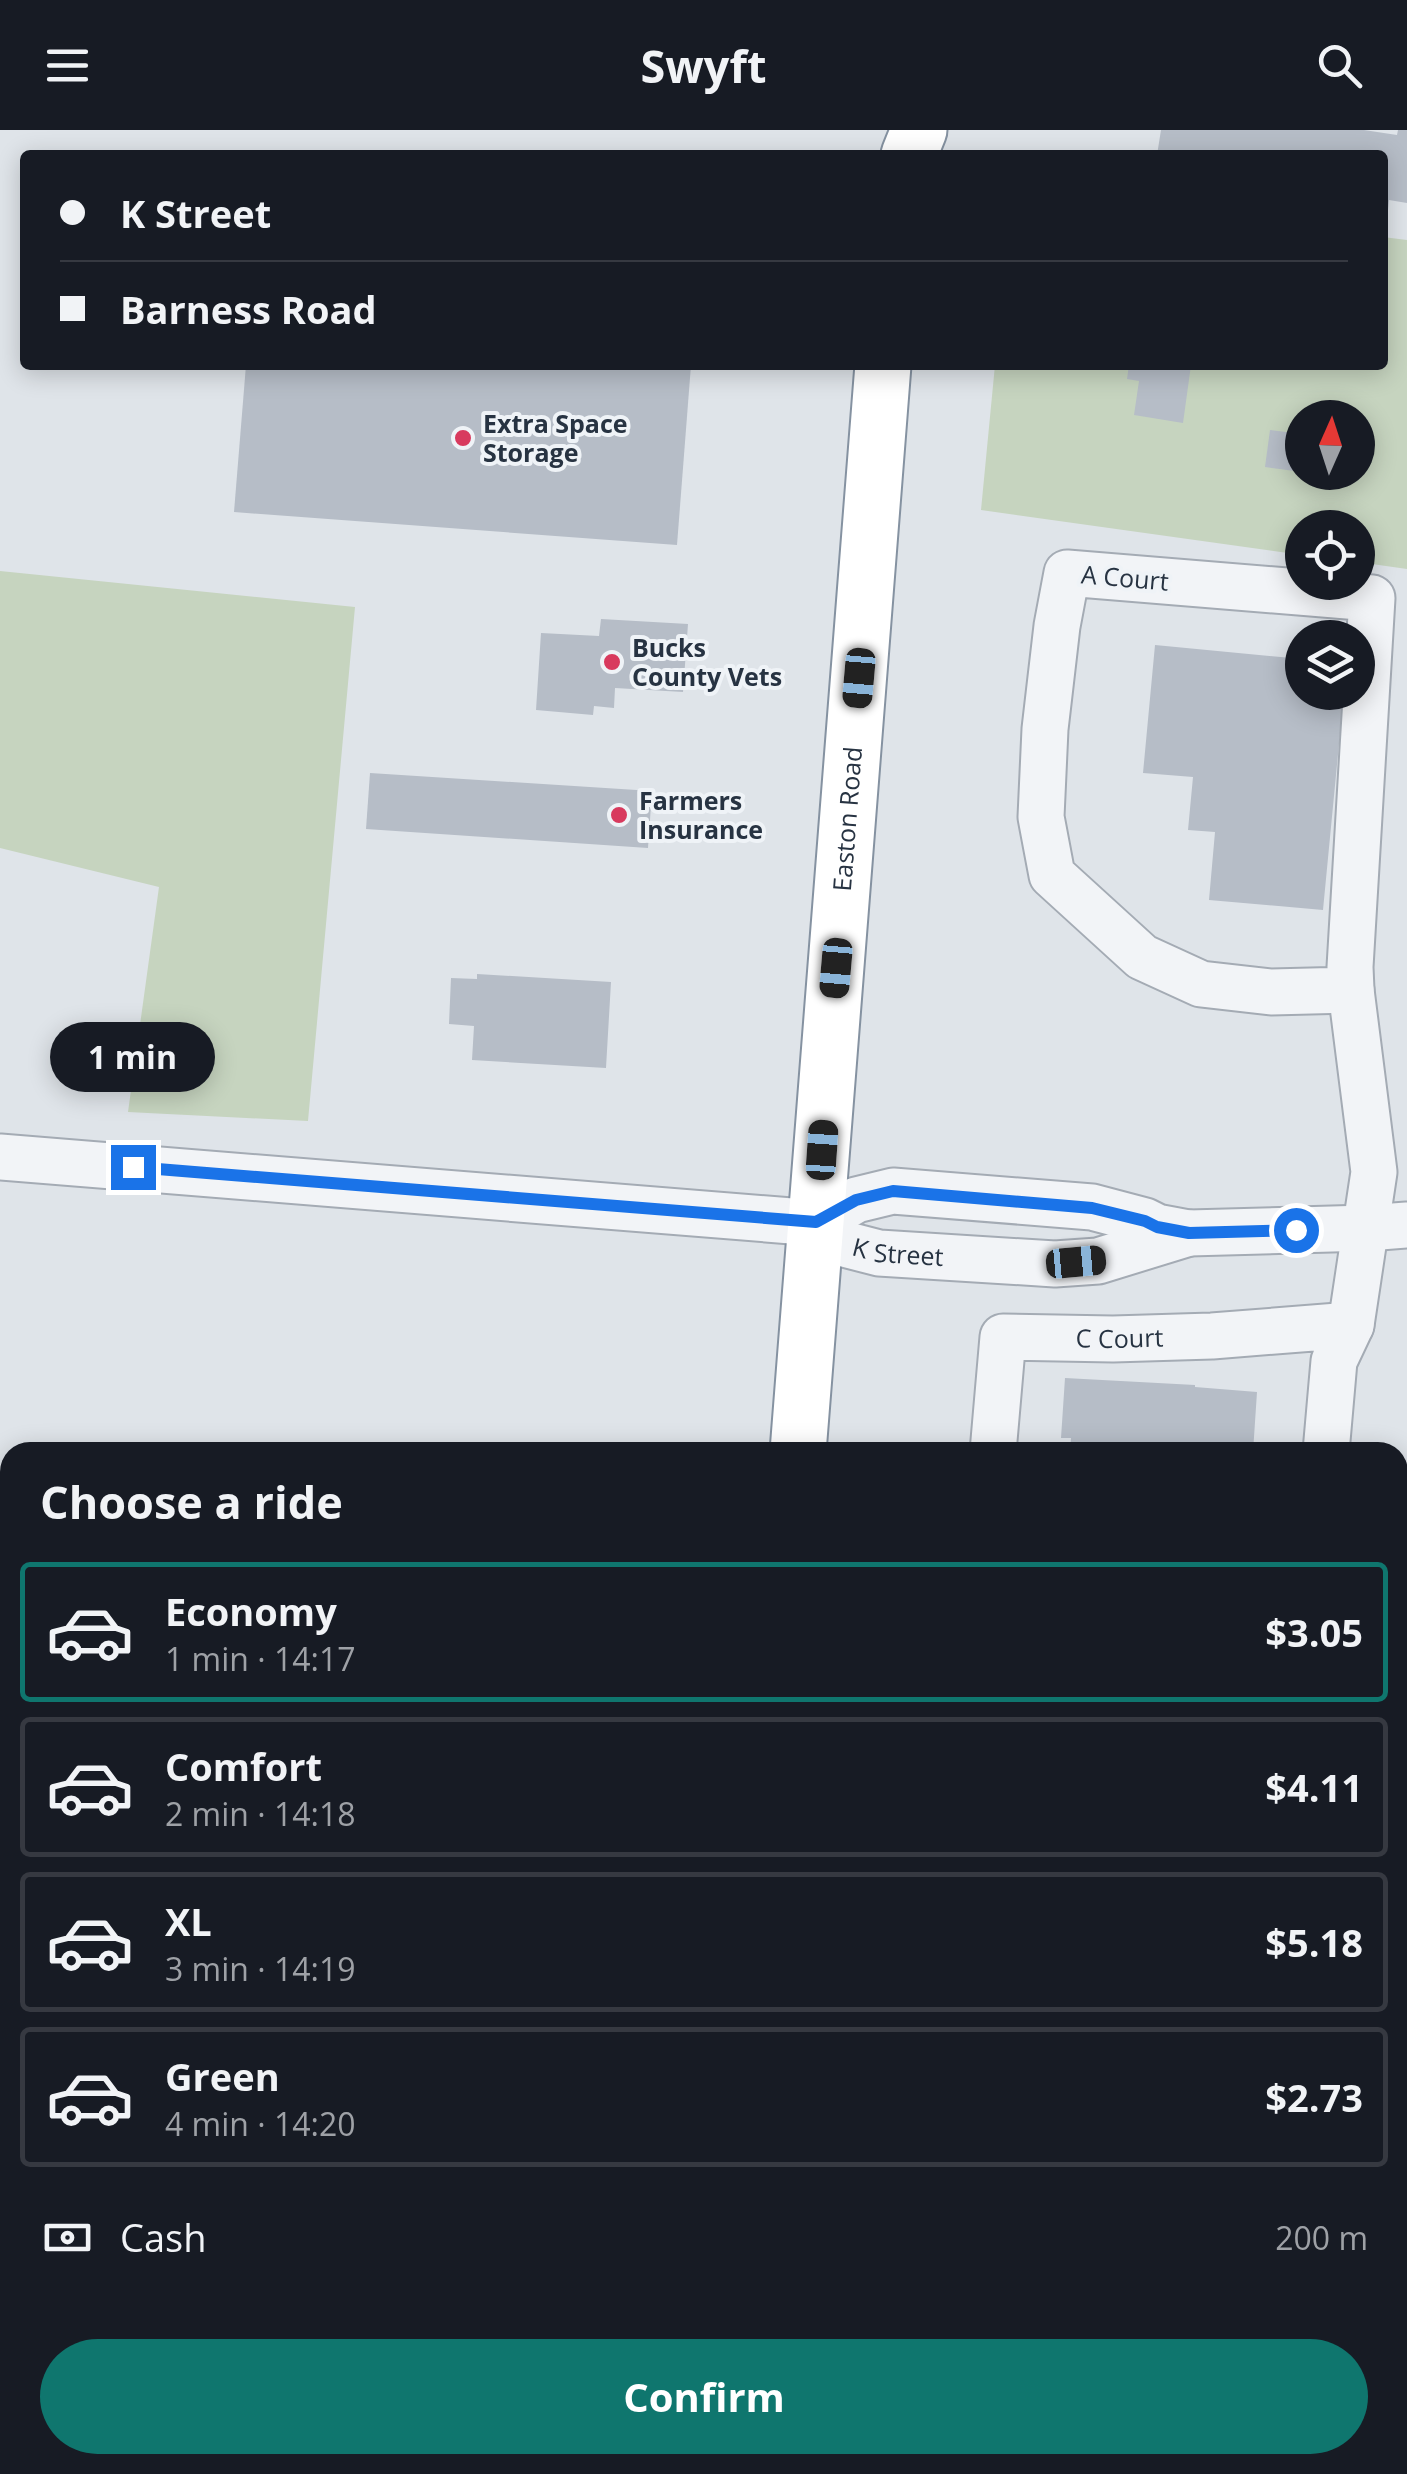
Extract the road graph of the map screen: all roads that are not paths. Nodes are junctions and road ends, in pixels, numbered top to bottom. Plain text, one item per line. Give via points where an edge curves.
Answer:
1 (884, 370) edge
2 (1352, 990) junction
3 (0, 1157) edge
4 (816, 1222) junction
5 (1387, 1226) edge
6 (1189, 1233) junction
7 (1351, 1325) junction
8 (799, 1442) edge
9 (995, 1442) edge
10 (1327, 1442) edge

1 - 4 highway, Easton Road
2 - 2 street, A Court via 1372,598 1067,573 1045,729 1041,818 1052,876 1142,958 1200,984 1271,992
2 - 5 street, A Court
3 - 4 street
4 - 6 street, K Street via 856,1200 893,1191 1092,1208
4 - 6 street, K Street via 844,1244 880,1253 1054,1264 1098,1260
4 - 8 highway, Easton Road
5 - 6 street, K Street
5 - 7 street
7 - 9 street, C Court via 1212,1336 1003,1338
7 - 10 street via 1334,1360

